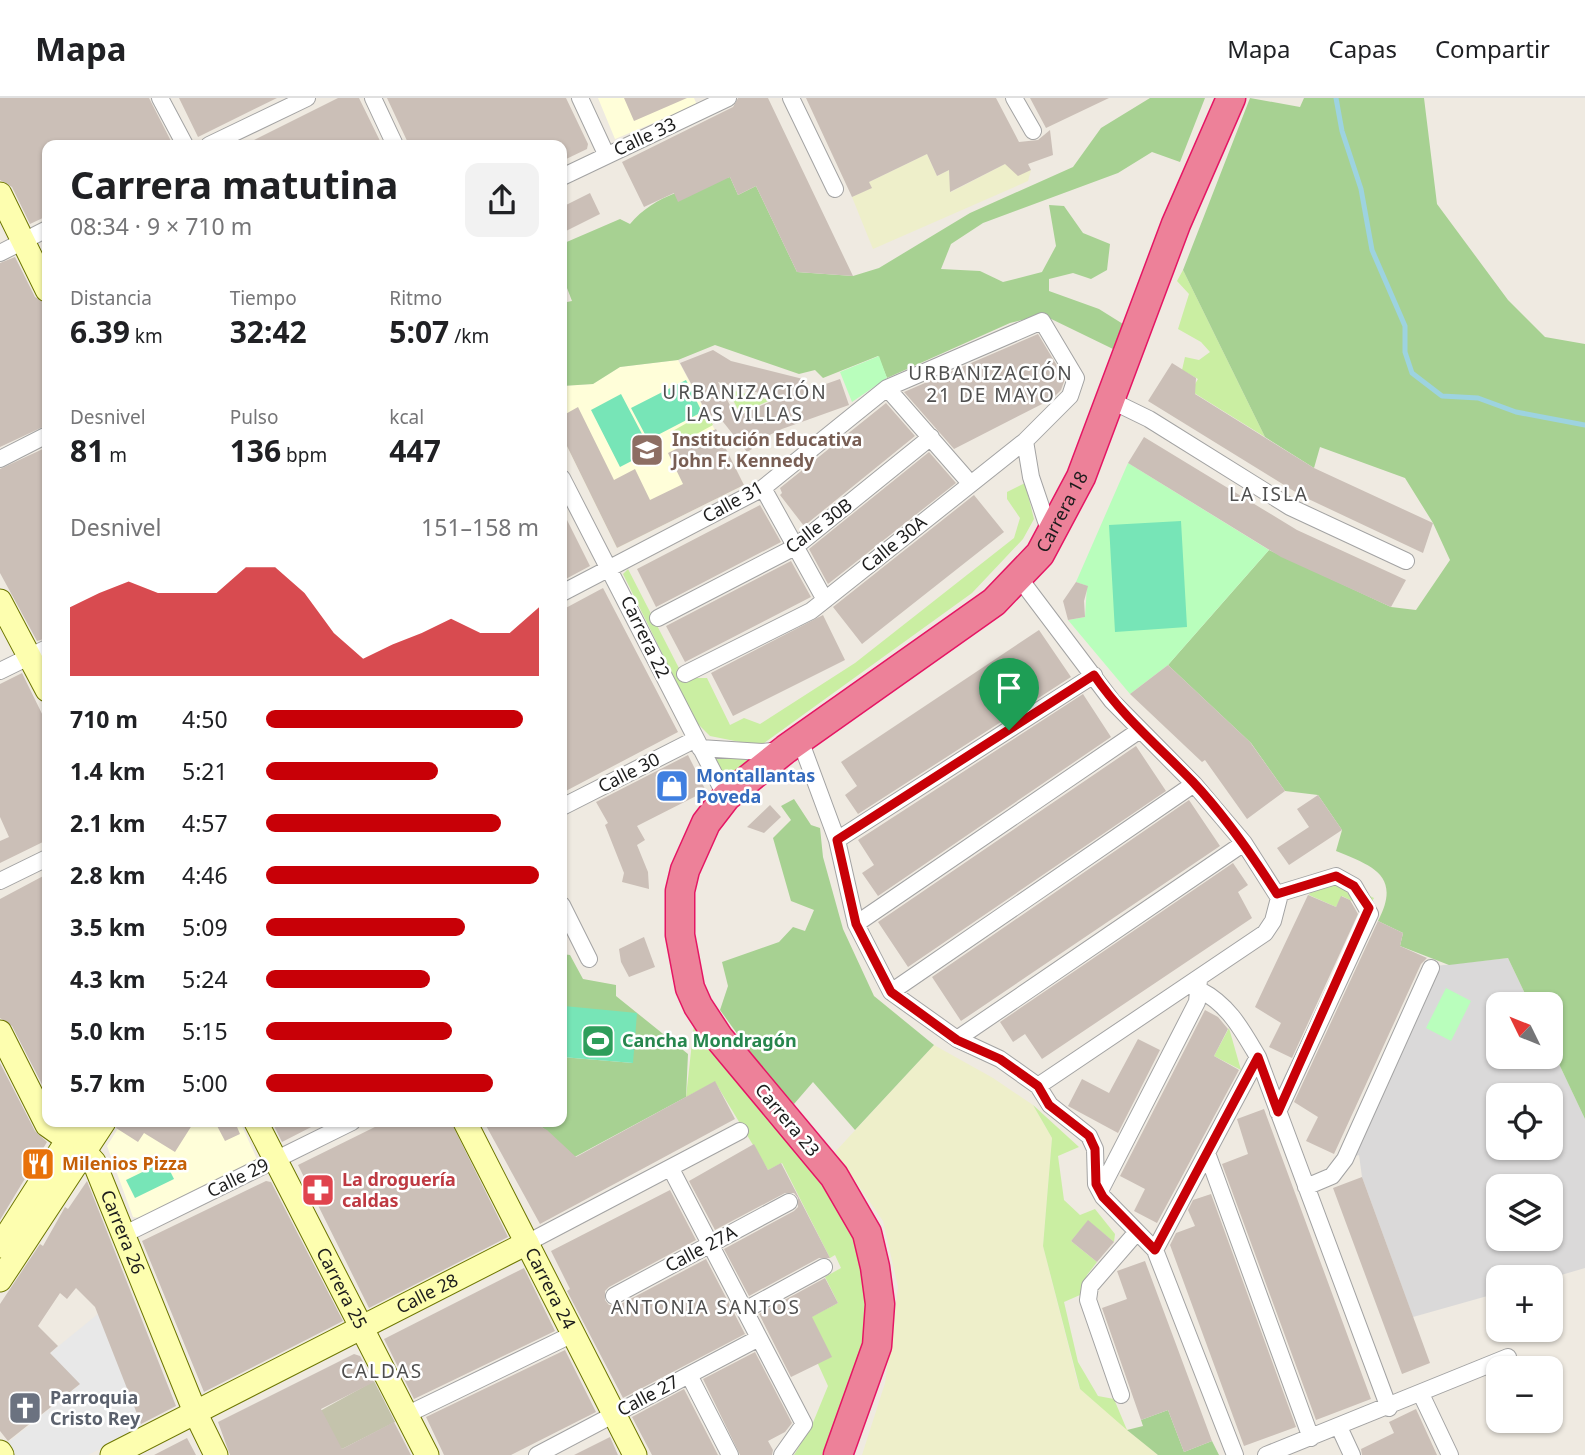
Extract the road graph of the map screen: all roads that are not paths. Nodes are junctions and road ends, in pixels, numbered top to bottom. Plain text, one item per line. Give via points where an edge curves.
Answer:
1 (160, 98) edge
2 (307, 98) edge
3 (373, 98) edge
4 (580, 98) edge
5 (728, 98) edge
6 (791, 98) edge
7 (1014, 98) edge
8 (1231, 98) edge
9 (1033, 131) dead end
10 (182, 140) edge
11 (219, 140) edge
12 (393, 140) edge
13 (607, 155) junction
14 (567, 175) edge
15 (835, 189) dead end
16 (0, 194) edge
17 (42, 232) edge
18 (23, 241) junction
19 (0, 253) edge
20 (42, 280) edge
21 (1076, 378) joint
22 (887, 388) junction
23 (1110, 400) junction
24 (931, 436) junction
25 (42, 438) edge
26 (1025, 441) junction
27 (0, 459) edge
28 (970, 483) junction
29 (567, 487) edge
30 (763, 488) junction
31 (1051, 538) junction
32 (795, 547) junction
33 (1406, 561) dead end
34 (610, 566) junction
35 (1020, 579) junction
36 (567, 590) edge
37 (825, 600) junction
38 (0, 601) edge
39 (658, 618) dead end
40 (38, 652) edge
41 (0, 671) edge
42 (685, 674) dead end
43 (1094, 675) junction
44 (1140, 730) junction
45 (698, 743) junction
46 (793, 744) junction
47 (1194, 784) junction
48 (726, 797) junction
49 (567, 805) edge
50 (837, 840) junction
51 (1244, 843) junction
52 (42, 860) edge
53 (0, 881) edge
54 (1277, 894) junction
55 (567, 915) edge
56 (856, 924) junction
57 (589, 959) dead end
58 (1431, 968) dead end
59 (1200, 984) junction
60 (891, 992) junction
61 (0, 1032) edge
62 (957, 1040) junction
63 (1258, 1057) junction
64 (1038, 1086) junction
65 (1278, 1112) junction
66 (42, 1115) edge
67 (52, 1127) edge
68 (96, 1127) edge
69 (258, 1127) edge
70 (342, 1127) edge
71 (467, 1127) edge
72 (740, 1131) dead end
73 (77, 1138) edge
74 (1207, 1153) junction
75 (275, 1160) junction
76 (671, 1168) junction
77 (1307, 1187) junction
78 (1100, 1191) junction
79 (789, 1202) dead end
80 (1136, 1233) junction
81 (123, 1235) junction
82 (527, 1243) junction
83 (711, 1244) junction
84 (0, 1246) edge
85 (1155, 1250) junction
86 (824, 1267) dead end
87 (0, 1280) edge
88 (614, 1296) dead end
89 (745, 1310) junction
90 (362, 1327) junction
91 (573, 1334) junction
92 (759, 1338) junction
93 (1486, 1366) edge
94 (689, 1375) junction
95 (1421, 1394) junction
96 (1121, 1395) dead end
97 (1389, 1408) junction
98 (195, 1412) junction
99 (614, 1413) junction
100 (406, 1415) junction
101 (1339, 1427) junction
102 (1311, 1438) junction
103 (112, 1455) edge
104 (215, 1455) edge
105 (427, 1455) edge
106 (537, 1455) edge
107 (635, 1455) edge
108 (730, 1455) edge
109 (782, 1455) edge
110 (838, 1455) edge
111 (1235, 1455) edge
112 (1266, 1455) edge
113 (1352, 1455) edge
114 (1450, 1455) edge

1 - 10 street
2 - 11 street
3 - 12 street
4 - 13 street
5 - 13 street, Calle 33
6 - 15 street
7 - 9 street
8 - 23 highway, Carrera 18 via 1176,224
13 - 14 street, Calle 33
16 - 18 street
17 - 18 street
18 - 19 street
18 - 20 street
21 - 22 street, Calle 31 via 1042,321
21 - 26 street, Calle 30A via 1070,396
22 - 24 street
22 - 30 street, Calle 31
23 - 31 highway, Carrera 18 via 1081,477
23 - 33 street via 1149,419 1290,507
24 - 28 street
24 - 32 street, Calle 30B
25 - 27 street
26 - 28 street, Calle 30A
26 - 31 street via 1031,477
28 - 37 street, Calle 30A
29 - 34 street, Carrera 22
30 - 32 street
30 - 34 street, Calle 31
31 - 35 highway, Carrera 18
32 - 37 street
32 - 39 street, Calle 30B
34 - 36 street, Calle 31
34 - 45 street, Carrera 22
35 - 43 street
35 - 46 highway, Carrera 18 via 921,656
37 - 42 street, Calle 30A
38 - 40 street
40 - 41 street
43 - 44 street
43 - 50 street
44 - 47 street
44 - 56 street
45 - 46 street via 762,752
45 - 48 street, Carrera 22
45 - 49 street, Calle 30
46 - 48 highway, Carrera 18
46 - 50 street
47 - 51 street
47 - 60 street
48 - 110 highway, Carrera 23 via 706,823 685,870 679,913 683,958 690,988 705,1017 834,1176 867,1233 880,1304 877,1346
50 - 56 street
51 - 54 street
51 - 62 street
52 - 53 street
54 - 59 street via 1278,909 1265,933
54 - 65 street via 1336,876 1354,886 1370,914
55 - 57 street
56 - 60 street
58 - 77 street via 1345,1159 1332,1176
59 - 63 street via 1236,1018
59 - 64 street
59 - 78 street
60 - 62 street
61 - 66 street, Carrera 26
62 - 64 street via 1000,1059
63 - 65 street
63 - 74 street
64 - 78 street via 1049,1105 1089,1136
65 - 77 street
67 - 73 street, Carrera 26
68 - 73 street
69 - 75 street, Carrera 25
70 - 75 street, Calle 29
71 - 82 street, Carrera 24
72 - 76 street, Calle 28
73 - 81 street, Carrera 26 via 100,1173
73 - 84 street
73 - 87 street
74 - 85 street
74 - 102 street
75 - 81 street, Calle 29
75 - 90 street, Carrera 25
76 - 82 street, Calle 28
76 - 83 street
77 - 97 street
78 - 80 street
79 - 83 street, Calle 27A
80 - 85 street
80 - 96 street via 1090,1286 1088,1300
81 - 98 street, Carrera 26
82 - 90 street, Calle 28
82 - 91 street, Carrera 24
83 - 88 street, Calle 27A
83 - 89 street
85 - 111 street
86 - 89 street
89 - 92 street
90 - 98 street, Calle 28
90 - 100 street, Carrera 25
91 - 99 street, Carrera 24
91 - 100 street
92 - 94 street, Calle 27
92 - 109 street via 804,1424
93 - 95 street
94 - 99 street, Calle 27
94 - 108 street
95 - 97 street
95 - 114 street
97 - 101 street
98 - 103 street, Calle 28
98 - 104 street, Carrera 26
99 - 106 street, Calle 27
99 - 107 street, Carrera 24
100 - 105 street, Carrera 25
101 - 102 street
101 - 113 street
102 - 112 street

